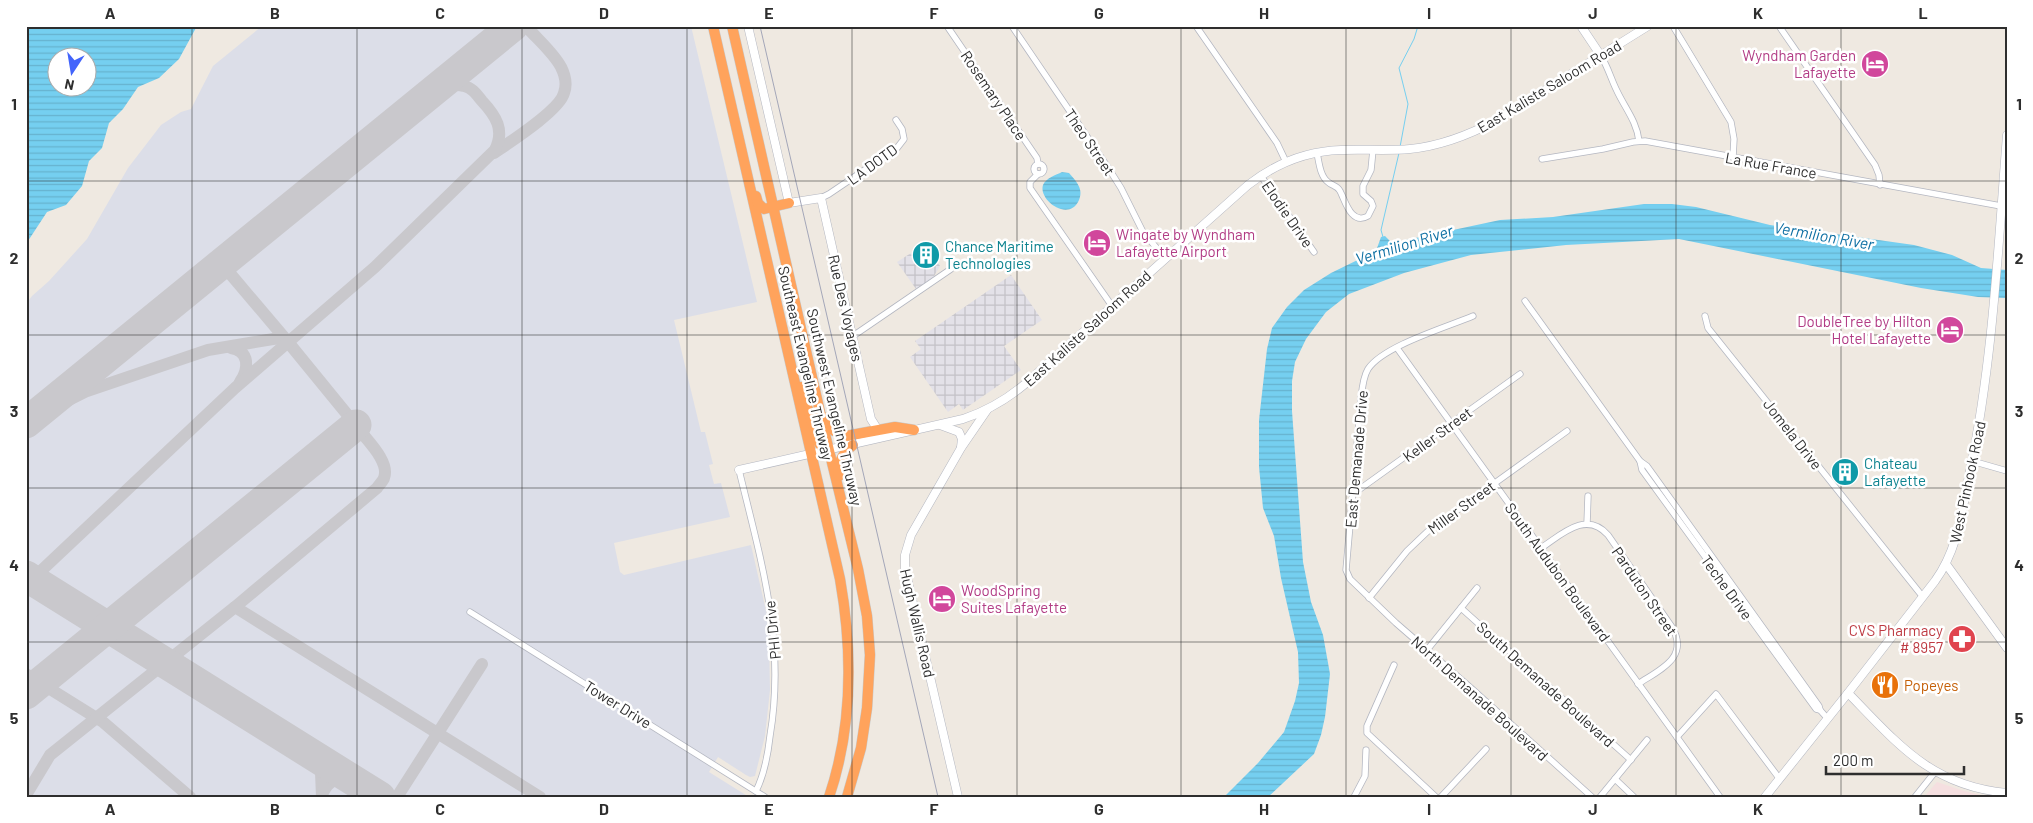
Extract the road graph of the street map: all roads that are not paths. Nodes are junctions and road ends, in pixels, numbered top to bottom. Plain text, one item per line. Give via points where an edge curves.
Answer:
1 (713, 26) edge
2 (732, 26) edge
3 (748, 26) edge
4 (947, 26) edge
5 (1012, 26) edge
6 (1196, 26) edge
7 (1581, 26) edge
8 (1648, 26) edge
9 (1673, 26) edge
10 (1779, 26) edge
11 (1601, 56) junction
12 (896, 120) dead end
13 (2007, 136) edge
14 (1639, 141) junction
15 (1373, 150) junction
16 (1317, 153) junction
17 (1733, 158) junction
18 (1542, 159) dead end
19 (1286, 162) junction
20 (1261, 176) junction
21 (1880, 185) junction
22 (750, 187) junction
23 (769, 188) junction
24 (821, 198) junction
25 (789, 204) junction
26 (2001, 206) junction
27 (774, 208) junction
28 (1314, 252) dead end
29 (1166, 259) junction
30 (951, 269) dead end
31 (1525, 301) dead end
32 (1112, 306) junction
33 (1473, 316) dead end
34 (1705, 316) dead end
35 (853, 336) junction
36 (1397, 348) junction
37 (1520, 374) dead end
38 (988, 410) junction
39 (821, 414) junction
40 (871, 418) junction
41 (1451, 423) junction
42 (938, 425) junction
43 (878, 430) junction
44 (914, 430) junction
45 (867, 432) junction
46 (1566, 432) dead end
47 (853, 445) junction
48 (961, 448) junction
49 (821, 452) junction
50 (1972, 461) junction
51 (739, 470) joint
52 (2007, 471) edge
53 (1494, 483) junction
54 (1353, 494) junction
55 (1588, 496) dead end
56 (844, 509) junction
57 (1587, 524) junction
58 (1541, 548) junction
59 (1946, 564) junction
60 (1477, 588) dead end
61 (1923, 597) junction
62 (1369, 598) junction
63 (1460, 608) junction
64 (470, 612) dead end
65 (2007, 648) edge
66 (1427, 650) junction
67 (1394, 665) dead end
68 (1638, 684) junction
69 (1848, 693) junction
70 (1828, 719) junction
71 (1677, 737) junction
72 (1647, 740) dead end
73 (1486, 749) dead end
74 (1366, 750) dead end
75 (1631, 760) junction
76 (1935, 772) junction
77 (1779, 778) junction
78 (1614, 779) junction
79 (756, 791) junction
80 (2007, 793) edge
81 (765, 797) edge
82 (829, 797) edge
83 (847, 797) edge
84 (958, 797) edge
85 (1354, 797) edge
86 (1436, 797) edge
87 (1441, 797) edge
88 (1592, 797) edge
89 (1600, 797) edge
90 (1634, 797) edge
91 (1720, 797) edge
92 (1765, 797) edge
93 (1915, 797) edge

1 - 22 highway, Southeast Evangeline Thruway
2 - 23 highway, Southwest Evangeline Thruway
3 - 25 main road
4 - 32 street, Rosemary Place via 1037,158 1034,170 1038,174 1030,182 1030,188
5 - 29 street, Theo Street via 1109,169 1143,232
6 - 19 street via 1277,143
7 - 11 main road
8 - 11 main road, East Kaliste Saloom Road
9 - 17 street via 1731,122
10 - 21 street via 1875,165
11 - 14 street
11 - 15 main road, East Kaliste Saloom Road via 1488,125 1411,149
12 - 24 street, LA DOTD via 904,138 897,148
13 - 26 main road, West Pinhook Road
14 - 17 street, La Rue France
14 - 18 street, La Rue France
15 - 16 main road, East Kaliste Saloom Road
15 - 16 street via 1371,170 1362,189 1373,206 1368,216 1361,218 1346,206 1339,189 1324,178
16 - 19 main road, East Kaliste Saloom Road
17 - 21 street, La Rue France
19 - 20 main road, East Kaliste Saloom Road
20 - 28 street, Elodie Drive
20 - 29 main road, East Kaliste Saloom Road
21 - 26 street, La Rue France
22 - 27 highway via 761,208
22 - 49 highway, Southeast Evangeline Thruway via 788,351
23 - 25 highway via 780,201
23 - 27 highway, Southwest Evangeline Thruway
24 - 25 main road
24 - 35 main road, Rue Des Voyages
25 - 27 highway
26 - 50 main road, West Pinhook Road via 1989,360
27 - 39 highway, Southwest Evangeline Thruway
29 - 32 main road, East Kaliste Saloom Road
30 - 35 street
31 - 70 street, Teche Drive
32 - 38 main road, East Kaliste Saloom Road via 1016,392
33 - 36 street, East Demanade Drive
34 - 61 street, Jomela Drive via 1708,328
35 - 40 main road, Rue Des Voyages
36 - 41 street, South Audubon Boulevard
36 - 54 street, East Demanade Drive via 1372,364 1366,373
37 - 41 street, Keller Street
38 - 42 main road, East Kaliste Saloom Road
38 - 48 main road, Hugh Wallis Road
39 - 45 highway via 840,434
39 - 49 highway, Southwest Evangeline Thruway
40 - 43 main road
40 - 45 main road
41 - 53 street, South Audubon Boulevard
41 - 54 street, Keller Street
42 - 44 main road, East Kaliste Saloom Road
42 - 48 main road via 959,432
43 - 44 highway via 895,427
43 - 45 highway
44 - 47 main road, East Kaliste Saloom Road
46 - 53 street, Miller Street
47 - 49 main road, East Kaliste Saloom Road
47 - 56 highway via 840,460 838,471
48 - 84 main road, Hugh Wallis Road via 911,534 904,559
49 - 51 main road, East Kaliste Saloom Road
49 - 56 highway, Southwest Evangeline Thruway via 838,484
49 - 82 highway, Southeast Evangeline Thruway via 849,641 850,673 841,754
50 - 52 street
50 - 59 main road, West Pinhook Road via 1958,532
51 - 79 street, PHI Drive via 768,590 775,646 773,721
53 - 58 street, South Audubon Boulevard
53 - 62 street, Miller Street via 1420,539
54 - 62 street, East Demanade Drive via 1346,570 1350,579
55 - 57 street
56 - 83 highway, Southwest Evangeline Thruway via 864,599 870,655 864,729
57 - 58 street via 1574,526
57 - 68 street, Parduton Street via 1606,533 1676,636 1678,647 1672,660
58 - 68 street, South Audubon Boulevard
59 - 61 main road, West Pinhook Road
59 - 65 main road
60 - 63 street
61 - 69 main road, West Pinhook Road
62 - 66 street, North Demanade Boulevard
63 - 66 street
63 - 75 street, South Demanade Boulevard
64 - 79 street, Tower Drive
66 - 88 street, North Demanade Boulevard
67 - 86 street via 1367,733
68 - 71 street, South Audubon Boulevard
69 - 70 main road, West Pinhook Road
69 - 76 main road via 1904,750
70 - 77 main road, West Pinhook Road
71 - 77 street via 1716,694
71 - 91 street, South Audubon Boulevard
72 - 75 street
73 - 87 street
74 - 85 street via 1365,776
75 - 78 street
76 - 80 main road via 1973,787
76 - 93 street
77 - 92 main road, West Pinhook Road
78 - 89 street
78 - 90 street
79 - 81 street, Tower Drive

